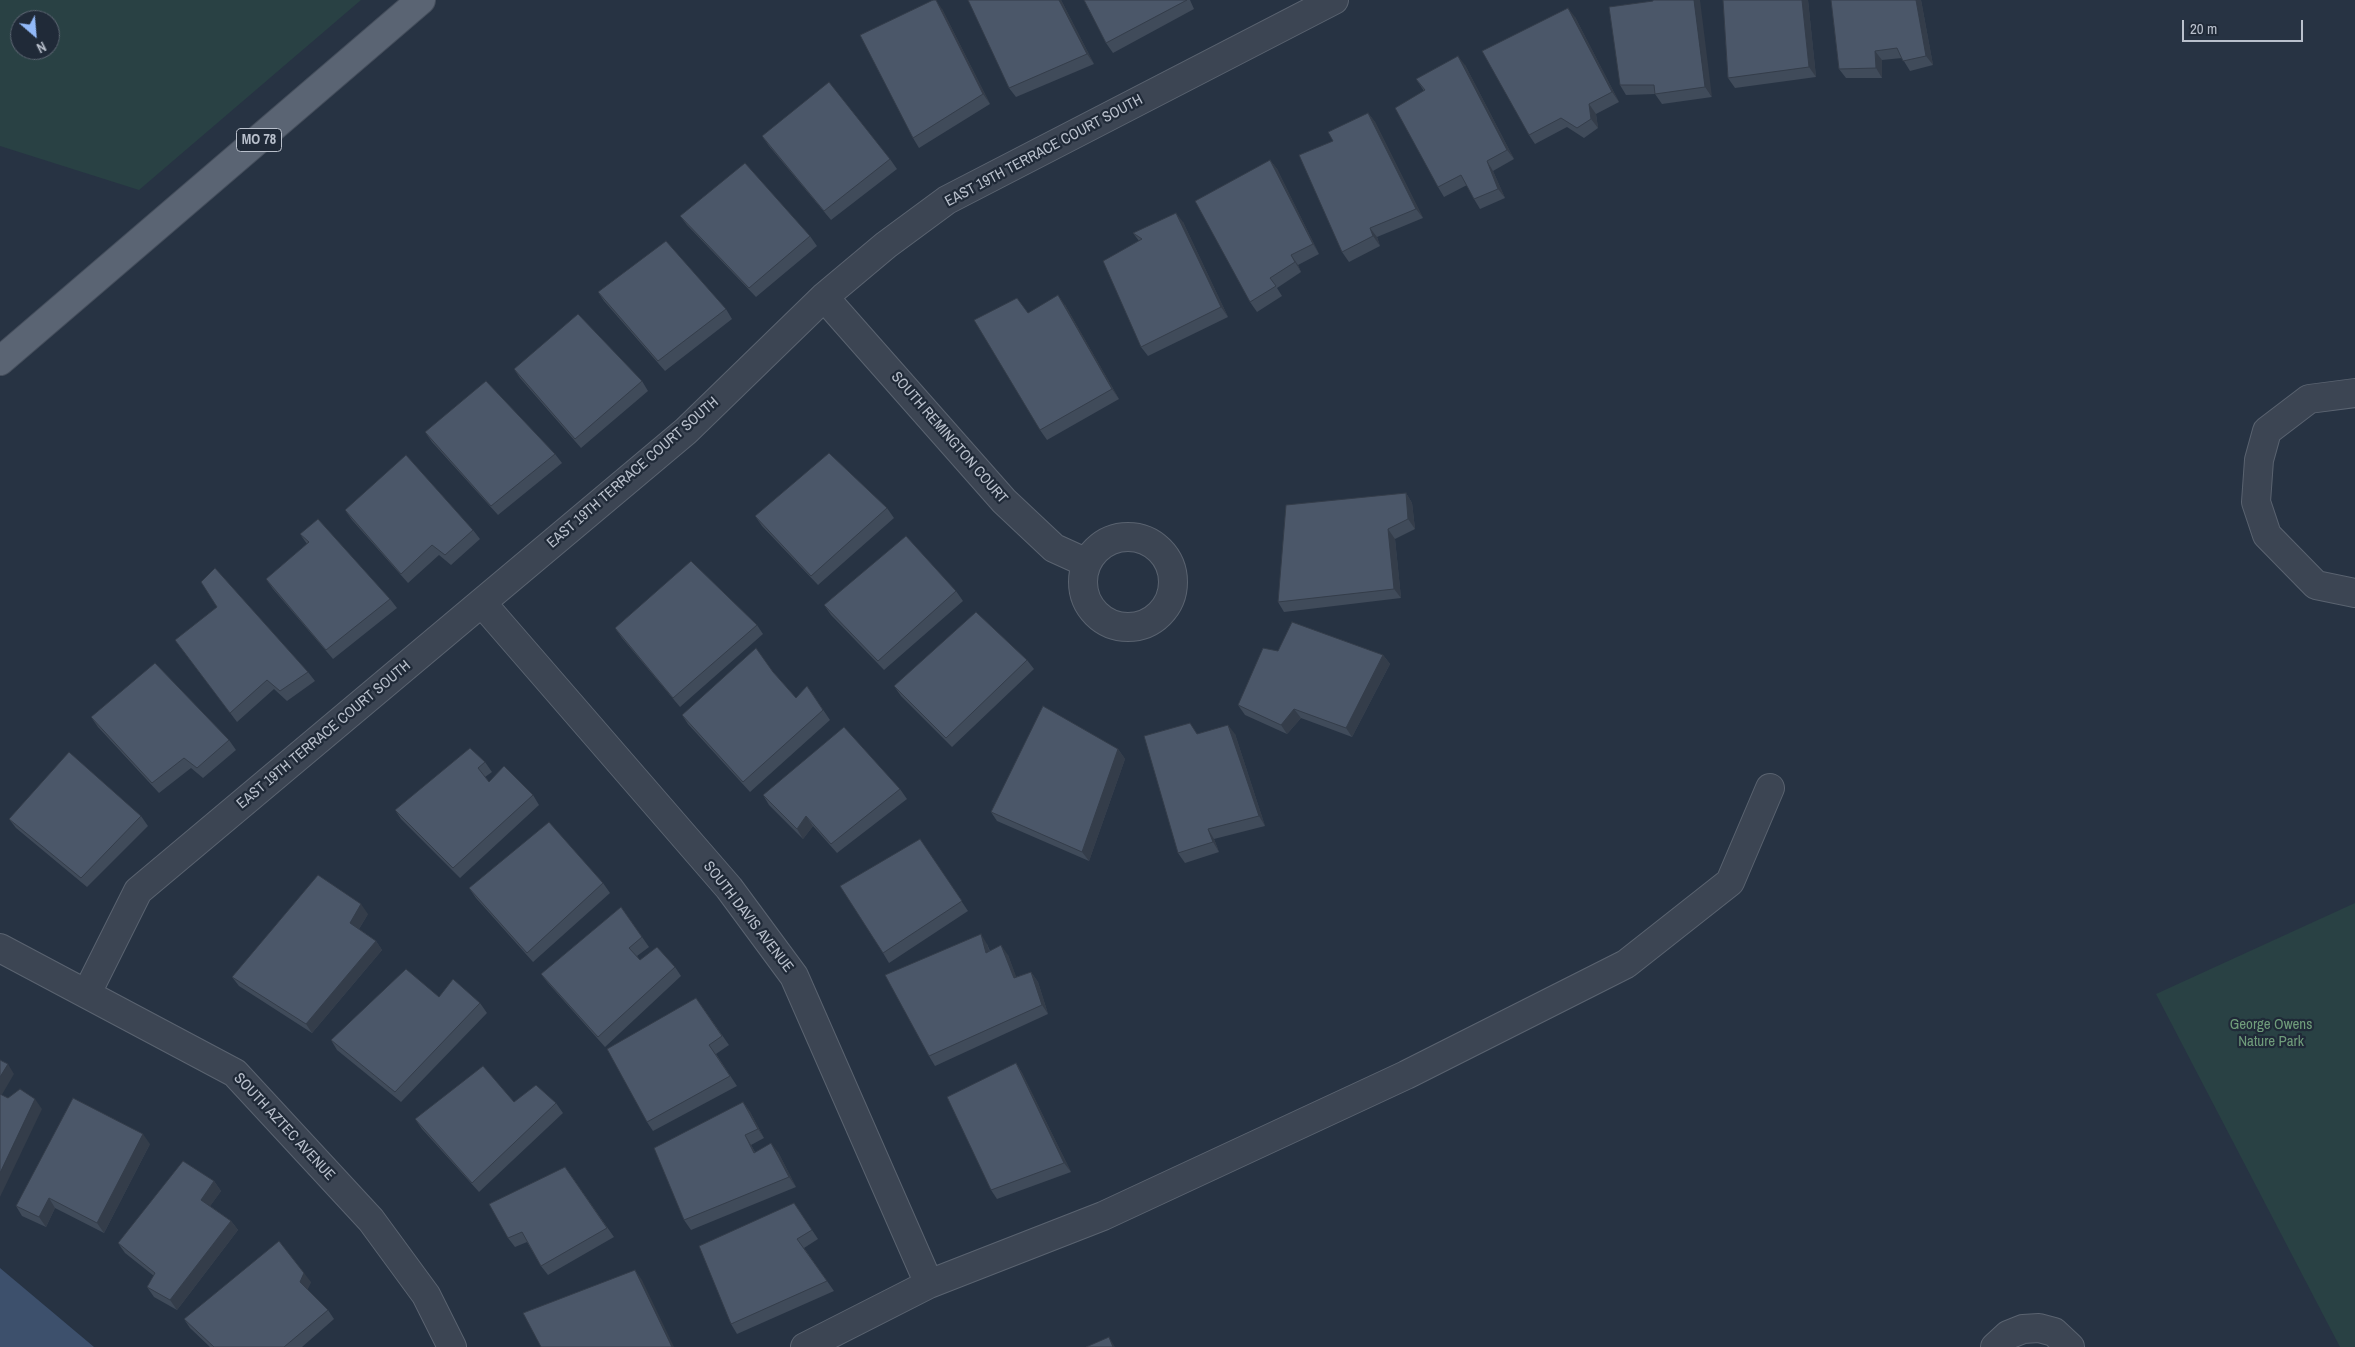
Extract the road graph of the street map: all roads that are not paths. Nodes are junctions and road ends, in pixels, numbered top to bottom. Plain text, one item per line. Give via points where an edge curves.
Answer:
1 (422, 0) edge
2 (1334, 0) edge
3 (824, 296) junction
4 (0, 361) edge
5 (2355, 393) edge
6 (1087, 563) dead end
7 (2355, 593) edge
8 (482, 603) junction
9 (1770, 788) dead end
10 (0, 948) edge
11 (87, 993) junction
12 (929, 1284) junction
13 (452, 1347) edge
14 (805, 1347) edge
15 (1995, 1347) edge
16 (2070, 1347) edge

1 - 4 main road, MO 78
2 - 3 street, EAST 19TH TERRACE COURT SOUTH via 947,200
3 - 6 street, SOUTH REMINGTON COURT via 1004,501 1054,548
3 - 8 street, EAST 19TH TERRACE COURT SOUTH via 686,431
5 - 7 street via 2309,399 2267,431 2259,460 2256,502 2267,535 2316,585
8 - 11 street, EAST 19TH TERRACE COURT SOUTH via 138,891
8 - 12 street, SOUTH DAVIS AVENUE via 729,888 794,976
9 - 12 street via 1730,882 1626,964 1406,1075 1103,1216
10 - 11 street, SOUTH AZTEC AVENUE
11 - 13 street, SOUTH AZTEC AVENUE via 235,1073 371,1220 426,1295
12 - 14 street
15 - 16 street via 2008,1335 2023,1329 2039,1328 2054,1332

